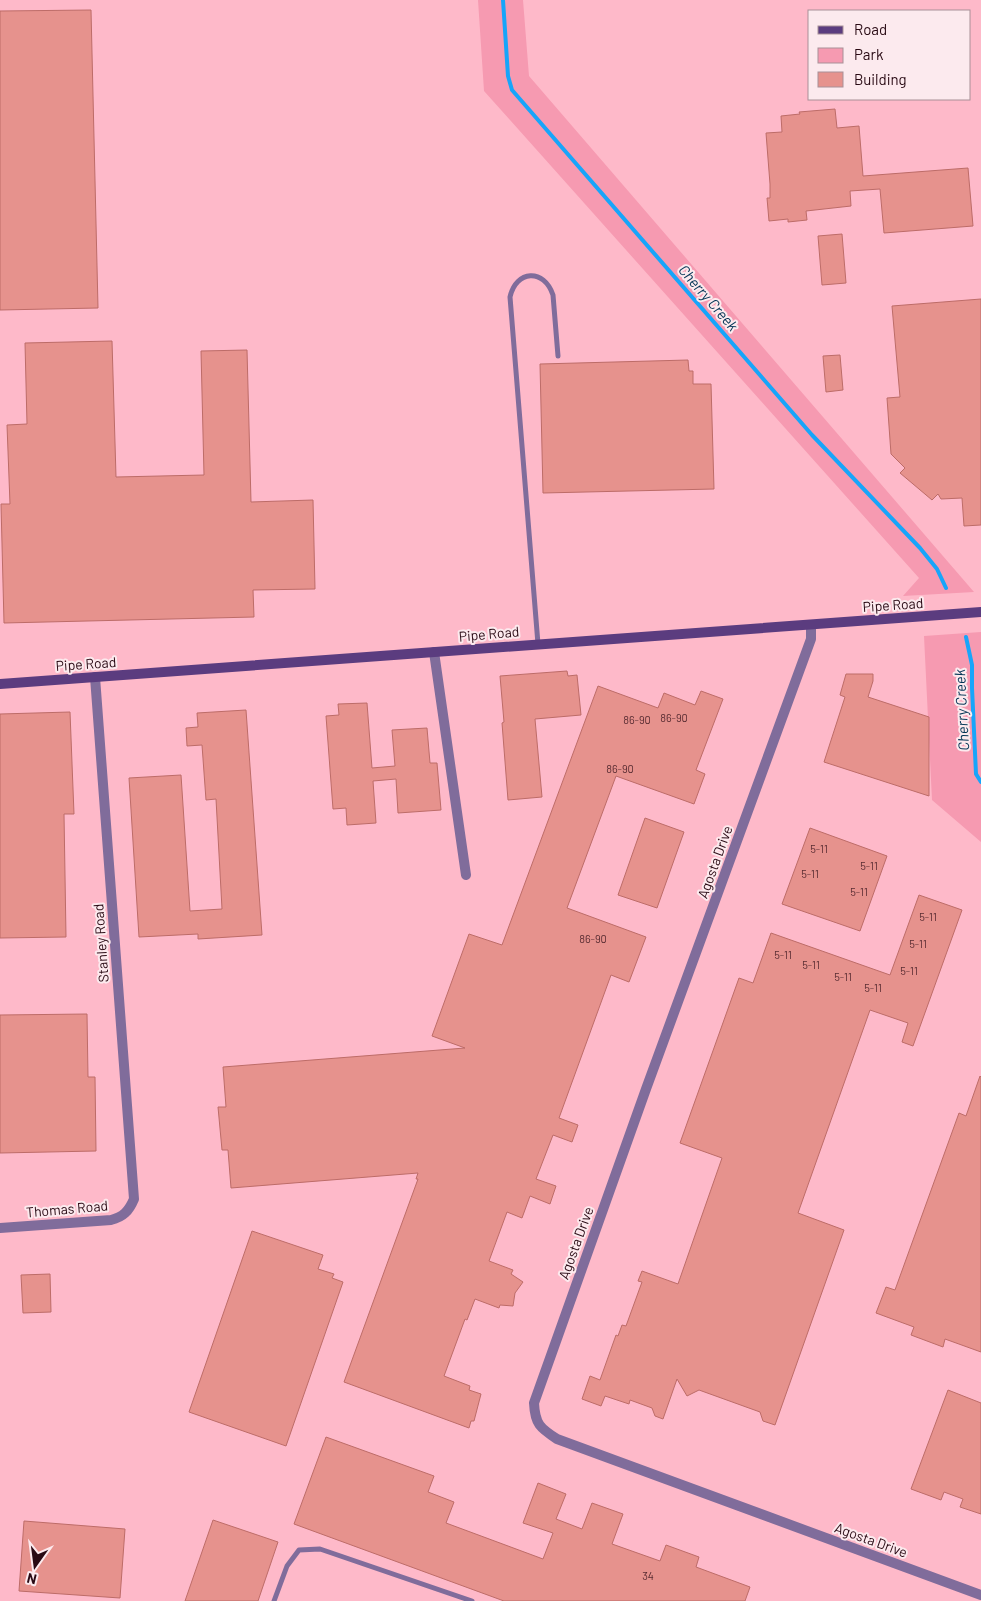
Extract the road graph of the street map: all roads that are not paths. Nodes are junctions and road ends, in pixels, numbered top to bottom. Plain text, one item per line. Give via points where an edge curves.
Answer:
1 (558, 356) dead end
2 (981, 612) edge
3 (811, 624) junction
4 (538, 644) junction
5 (434, 652) junction
6 (95, 676) junction
7 (0, 684) edge
8 (466, 875) dead end
9 (131, 1206) joint
10 (0, 1228) edge
11 (981, 1594) edge
12 (274, 1601) edge
13 (472, 1601) edge

1 - 4 lane via 551,288 546,280 529,275 518,280 510,297
2 - 3 street, Pipe Road
3 - 4 street, Pipe Road
3 - 11 street, Agosta Drive via 811,639 534,1403 535,1418 542,1429 557,1439
4 - 5 street, Pipe Road
5 - 6 street, Pipe Road
5 - 8 street
6 - 7 street, Pipe Road
6 - 9 street, Stanley Road via 134,1199
9 - 10 street, Thomas Road via 126,1213 111,1220
12 - 13 lane via 287,1566 300,1550 320,1549

